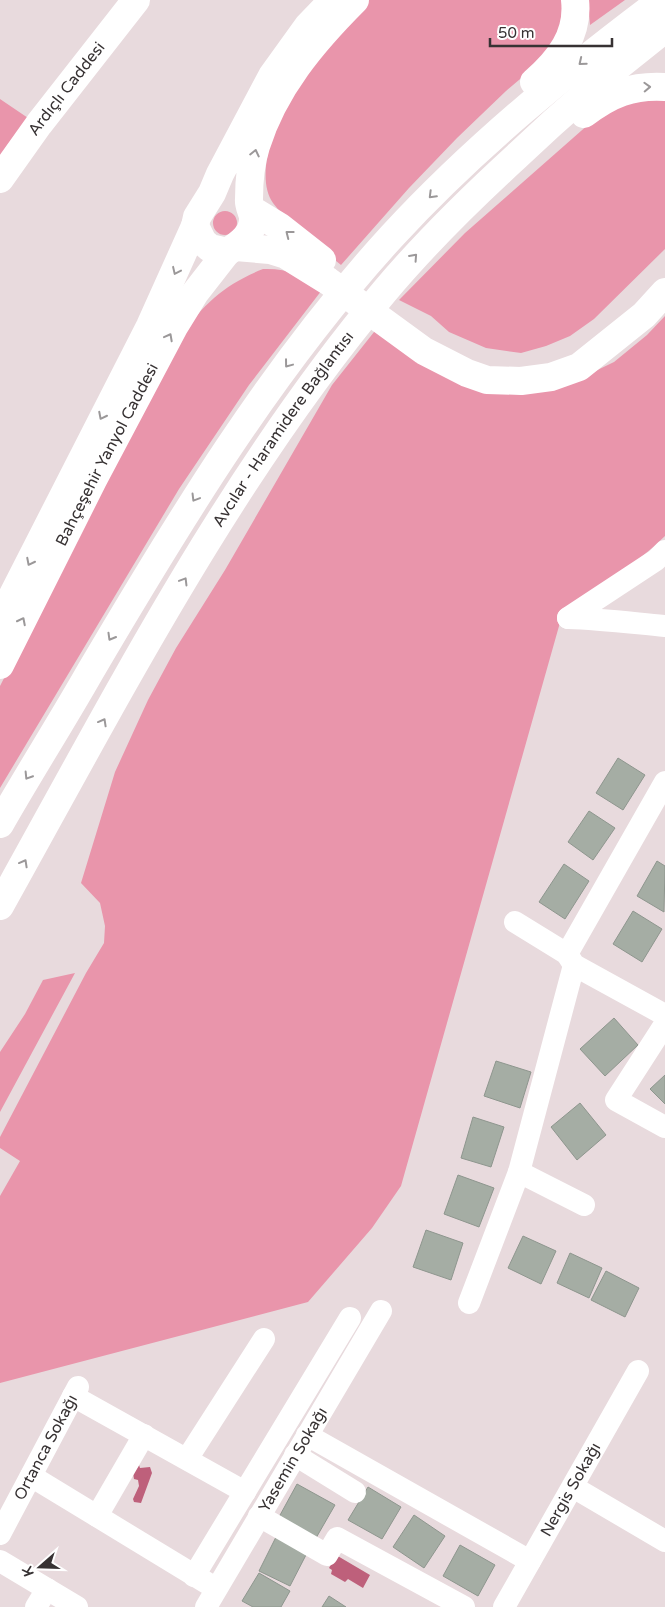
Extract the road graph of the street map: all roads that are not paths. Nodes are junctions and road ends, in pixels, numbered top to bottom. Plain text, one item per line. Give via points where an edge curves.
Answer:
1 (136, 0) edge
2 (333, 0) edge
3 (355, 0) edge
4 (575, 0) edge
5 (662, 0) edge
6 (665, 29) edge
7 (665, 87) edge
8 (514, 159) junction
9 (467, 161) junction
10 (0, 179) edge
11 (212, 193) junction
12 (250, 206) junction
13 (195, 226) junction
14 (232, 249) junction
15 (665, 270) edge
16 (665, 292) edge
17 (665, 551) edge
18 (0, 620) edge
19 (665, 626) edge
20 (0, 665) edge
21 (665, 782) edge
22 (0, 824) edge
23 (0, 906) edge
24 (515, 922) dead end
25 (571, 960) junction
26 (664, 1013) edge
27 (665, 1127) edge
28 (519, 1172) junction
29 (584, 1205) dead end
30 (469, 1303) dead end
31 (381, 1311) dead end
32 (350, 1318) dead end
33 (264, 1339) dead end
34 (638, 1371) dead end
35 (144, 1435) junction
36 (307, 1435) junction
37 (295, 1456) junction
38 (187, 1459) junction
39 (31, 1476) junction
40 (573, 1486) junction
41 (245, 1492) junction
42 (355, 1492) dead end
43 (97, 1516) junction
44 (259, 1516) junction
45 (0, 1534) edge
46 (665, 1541) edge
47 (0, 1561) edge
48 (530, 1561) junction
49 (194, 1576) junction
50 (41, 1598) edge
51 (209, 1601) edge
52 (77, 1607) edge
53 (464, 1607) edge
54 (504, 1607) edge

1 - 10 main road, Ardıçlı Caddesi
2 - 11 main road via 308,26 272,76
12 -> 3 main road via 256,147 285,82 307,51
4 - 9 main road via 572,35 561,53 485,130
5 -> 9 main road, Avcılar - Haramidere Bağlantısı via 498,131
6 - 8 main road, Avcılar - Haramidere Bağlantısı via 586,93
8 -> 7 main road via 548,140 612,94 631,88
23 -> 8 main road, Avcılar - Haramidere Bağlantısı via 149,640 261,458 382,294 431,239
9 -> 22 main road, Avcılar - Haramidere Bağlantısı via 392,236 272,386 203,484
11 - 12 main road via 231,194
11 - 13 main road
12 - 14 main road via 253,220 248,235
15 -> 12 main road via 630,306 583,345 559,359 536,366 512,368 491,365 469,360 419,333
13 - 14 main road via 203,242 218,251
13 -> 18 main road, Bahçeşehir Yanyol Caddesi via 150,326
14 - 16 main road via 270,250 286,256 328,281 424,351 487,380 521,381 551,377 579,367 644,315
20 -> 14 main road, Bahçeşehir Yanyol Caddesi via 174,327 195,292
17 - 19 street via 568,618 611,619
21 - 25 street
24 - 25 street
25 - 26 street
25 - 28 street
26 - 27 street via 616,1100
28 - 29 street
28 - 30 street
31 - 36 street, Yasemin Sokağı
32 - 41 street, Yasemin Sokağı
33 - 38 street
34 - 40 street, Nergis Sokağı
35 - 38 street
35 - 39 street, Ortanca Sokağı via 76,1392
35 - 43 street
36 - 37 street, Yasemin Sokağı
36 - 48 street
37 - 42 street
37 - 44 street, Yasemin Sokağı
38 - 41 street
39 - 43 street
39 - 45 street, Ortanca Sokağı
40 - 46 street
40 - 48 street, Nergis Sokağı
41 - 49 street, Yasemin Sokağı
43 - 49 street
44 - 51 street, Yasemin Sokağı
44 - 53 street via 327,1555 337,1538
47 - 50 street
48 - 54 street, Nergis Sokağı
49 - 51 street
50 - 52 street

